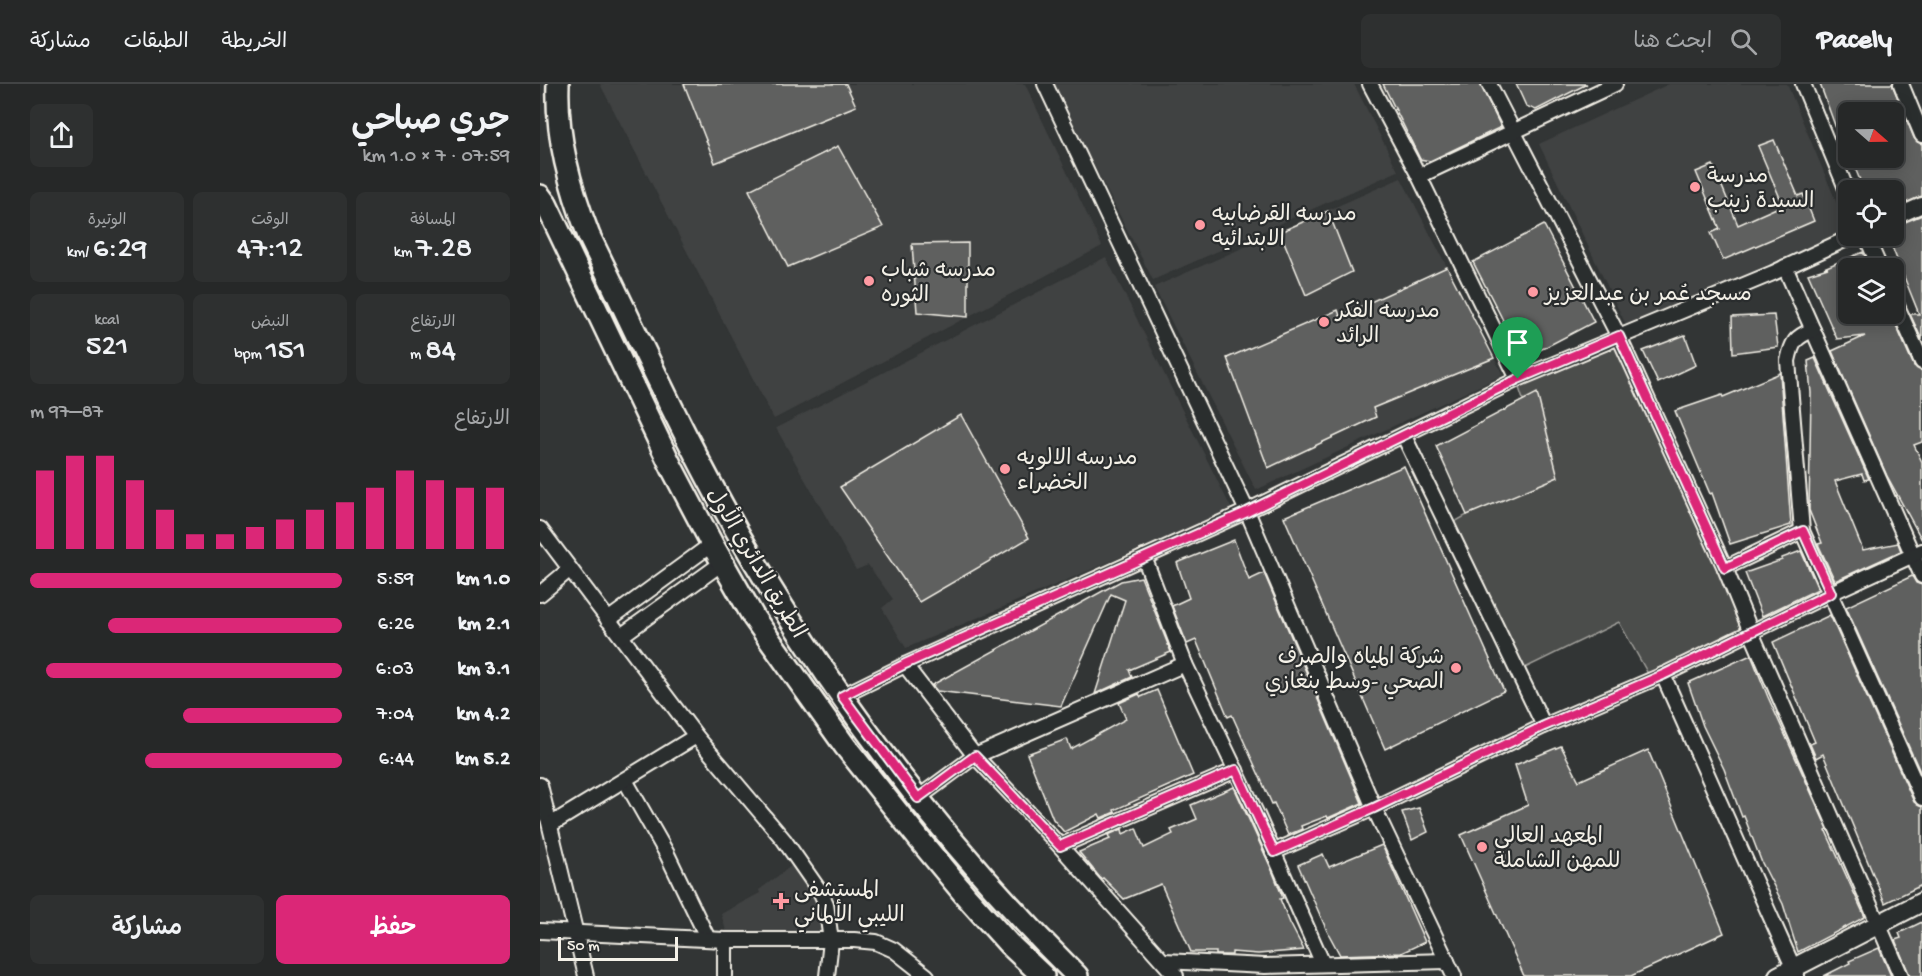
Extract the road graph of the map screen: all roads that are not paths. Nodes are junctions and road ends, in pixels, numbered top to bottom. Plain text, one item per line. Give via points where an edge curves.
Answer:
1 (558, 84) edge
2 (1045, 84) edge
3 (1370, 84) edge
4 (1489, 84) edge
5 (1615, 84) edge
6 (1803, 84) edge
7 (1900, 84) edge
8 (1595, 88) edge
9 (1513, 131) junction
10 (1922, 135) edge
11 (1419, 176) junction
12 (1842, 180) edge
13 (540, 196) edge
14 (1922, 206) edge
15 (1904, 213) edge
16 (1838, 243) edge
17 (1785, 267) junction
18 (1904, 322) edge
19 (1813, 330) junction
20 (1619, 336) junction
21 (1922, 362) edge
22 (1518, 379) junction
23 (1404, 436) junction
24 (1247, 512) junction
25 (540, 530) edge
26 (1803, 531) junction
27 (712, 544) junction
28 (1918, 553) edge
29 (1144, 557) junction
30 (722, 563) junction
31 (1725, 568) junction
32 (570, 569) junction
33 (1922, 576) edge
34 (1831, 593) junction
35 (540, 594) edge
36 (608, 620) junction
37 (1751, 632) junction
38 (621, 636) junction
39 (905, 664) junction
40 (1185, 664) junction
41 (1663, 675) junction
42 (842, 696) junction
43 (1544, 726) junction
44 (696, 736) junction
45 (975, 756) junction
46 (1236, 770) junction
47 (625, 780) junction
48 (540, 785) edge
49 (918, 798) junction
50 (1922, 798) edge
51 (1374, 808) junction
52 (549, 825) junction
53 (1060, 846) junction
54 (1274, 852) junction
55 (1922, 902) edge
56 (1878, 924) junction
57 (540, 931) edge
58 (577, 933) junction
59 (708, 939) junction
60 (725, 940) junction
61 (831, 941) junction
62 (1164, 961) junction
63 (1447, 961) junction
64 (1323, 964) junction
65 (1365, 970) edge
66 (1265, 971) edge
67 (1790, 973) edge
68 (586, 976) edge
69 (725, 976) edge
70 (826, 976) edge
71 (927, 976) edge
72 (1043, 976) edge
73 (1077, 976) edge
74 (1176, 976) edge
75 (1454, 976) edge
76 (1901, 976) edge

1 - 42 main road, الطريق الدائري الأول via 566,167 589,236 696,455 746,547
2 - 24 street
3 - 11 street
4 - 9 street
5 - 8 street
6 - 12 street
7 - 10 street
8 - 9 street
9 - 11 street
9 - 20 street
11 - 22 street
13 - 27 main road, الطريق الدائري الأول
14 - 15 street
16 - 17 street
17 - 19 street
17 - 20 street
18 - 21 street
19 - 26 street via 1797,338 1788,361
19 - 28 street
20 - 22 street
20 - 31 street
22 - 23 street
23 - 24 street
23 - 43 street
24 - 29 street
24 - 51 street
25 - 32 street
26 - 31 street
26 - 34 street
27 - 30 main road, الطريق الدائري الأول
27 - 36 street
28 - 33 street
28 - 34 street
29 - 39 street
29 - 40 street
30 - 38 street
30 - 72 main road, الطريق الدائري الأول via 754,618 845,746 966,896
31 - 37 street
32 - 35 street
32 - 36 street
34 - 37 street
34 - 50 street
36 - 38 street
37 - 41 street
37 - 56 street
38 - 44 street
39 - 42 street
39 - 45 street
40 - 45 street
40 - 46 street
41 - 43 street
41 - 67 street
42 - 49 main road, الطريق الدائري الأول
43 - 51 street
44 - 47 street
44 - 61 street via 784,840 821,893
45 - 49 street
45 - 53 street
46 - 53 street
46 - 54 street
47 - 52 street
47 - 59 street
48 - 52 street
49 - 73 main road, الطريق الدائري الأول via 1028,927
51 - 54 street
51 - 63 street
52 - 58 street
53 - 62 street
54 - 64 street
55 - 56 main road
56 - 67 main road
56 - 76 street
57 - 58 street
58 - 59 street
58 - 68 street
59 - 60 street
60 - 61 street
60 - 69 street
61 - 70 street
61 - 71 street via 876,942 894,950
62 - 66 street
62 - 74 street
63 - 65 street
63 - 75 street
64 - 65 street
64 - 66 street

